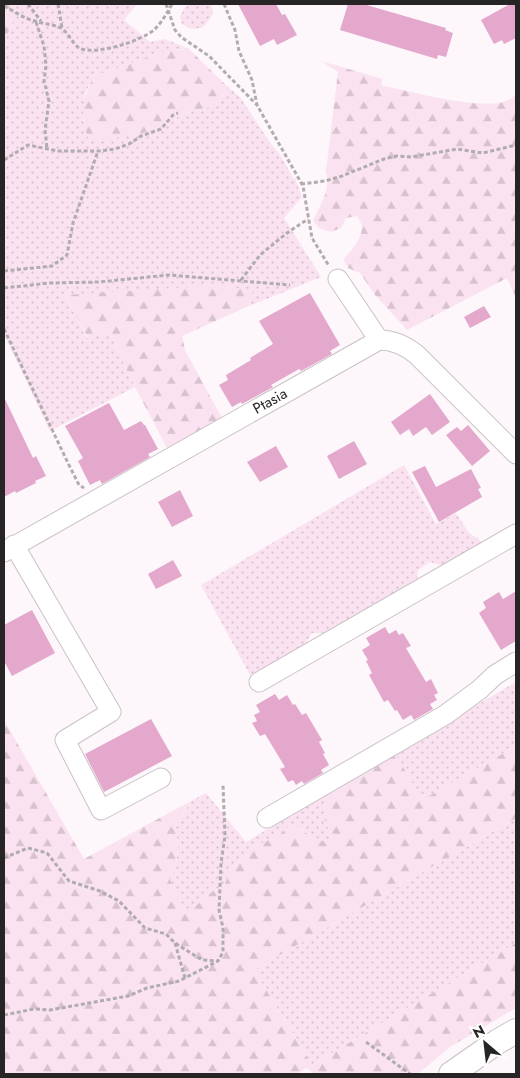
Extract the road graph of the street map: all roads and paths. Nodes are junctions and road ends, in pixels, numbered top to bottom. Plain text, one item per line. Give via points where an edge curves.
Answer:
1 (28, 4) edge
2 (58, 4) edge
3 (166, 4) edge
4 (172, 4) edge
5 (224, 4) edge
6 (4, 6) edge
7 (168, 11) junction
8 (36, 22) junction
9 (42, 22) junction
10 (62, 28) junction
11 (257, 105) junction
12 (178, 113) dead end
13 (516, 146) edge
14 (47, 149) junction
15 (98, 151) junction
16 (4, 160) edge
17 (301, 184) junction
18 (308, 219) junction
19 (4, 271) edge
20 (338, 279) joint
21 (241, 281) junction
22 (290, 285) dead end
23 (4, 288) edge
24 (4, 329) edge
25 (379, 340) junction
26 (516, 454) edge
27 (85, 489) dead end
28 (516, 534) edge
29 (9, 548) edge
30 (516, 662) edge
31 (259, 682) dead end
32 (160, 778) dead end
33 (223, 785) dead end
34 (267, 818) dead end
35 (4, 858) edge
36 (175, 943) junction
37 (218, 962) junction
38 (185, 978) junction
39 (4, 1015) edge
40 (516, 1031) edge
41 (366, 1042) dead end
42 (410, 1074) edge
43 (452, 1074) edge

1 - 9 path
2 - 10 path
3 - 7 path
4 - 7 path
5 - 11 path via 252,80
6 - 8 path
7 - 10 path via 154,30 137,41 106,50 79,48
7 - 11 path via 181,37 209,56
8 - 9 path
8 - 14 path via 46,65 44,81 49,101 45,130
9 - 10 path
11 - 17 path
12 - 15 path via 161,129 115,150
13 - 17 path via 483,153 457,149 384,158 342,176
14 - 15 path
14 - 16 path via 28,145
15 - 19 path via 73,223 67,255 52,266
17 - 18 path
18 - 20 path via 312,238
18 - 21 path via 260,255
20 - 25 street
21 - 22 path
21 - 23 path via 169,275
24 - 27 path via 79,485
25 - 26 street via 406,346 417,355
25 - 29 street, Ptasia
28 - 31 street
29 - 32 street via 111,712 65,740 101,810
30 - 34 street via 445,715
33 - 37 path via 224,836 219,910 223,952
35 - 36 path via 28,848 47,852 69,881 119,901 145,928 166,934
36 - 37 path via 202,960
36 - 38 path
37 - 38 path
38 - 39 path via 128,996
40 - 43 main road
41 - 42 path

